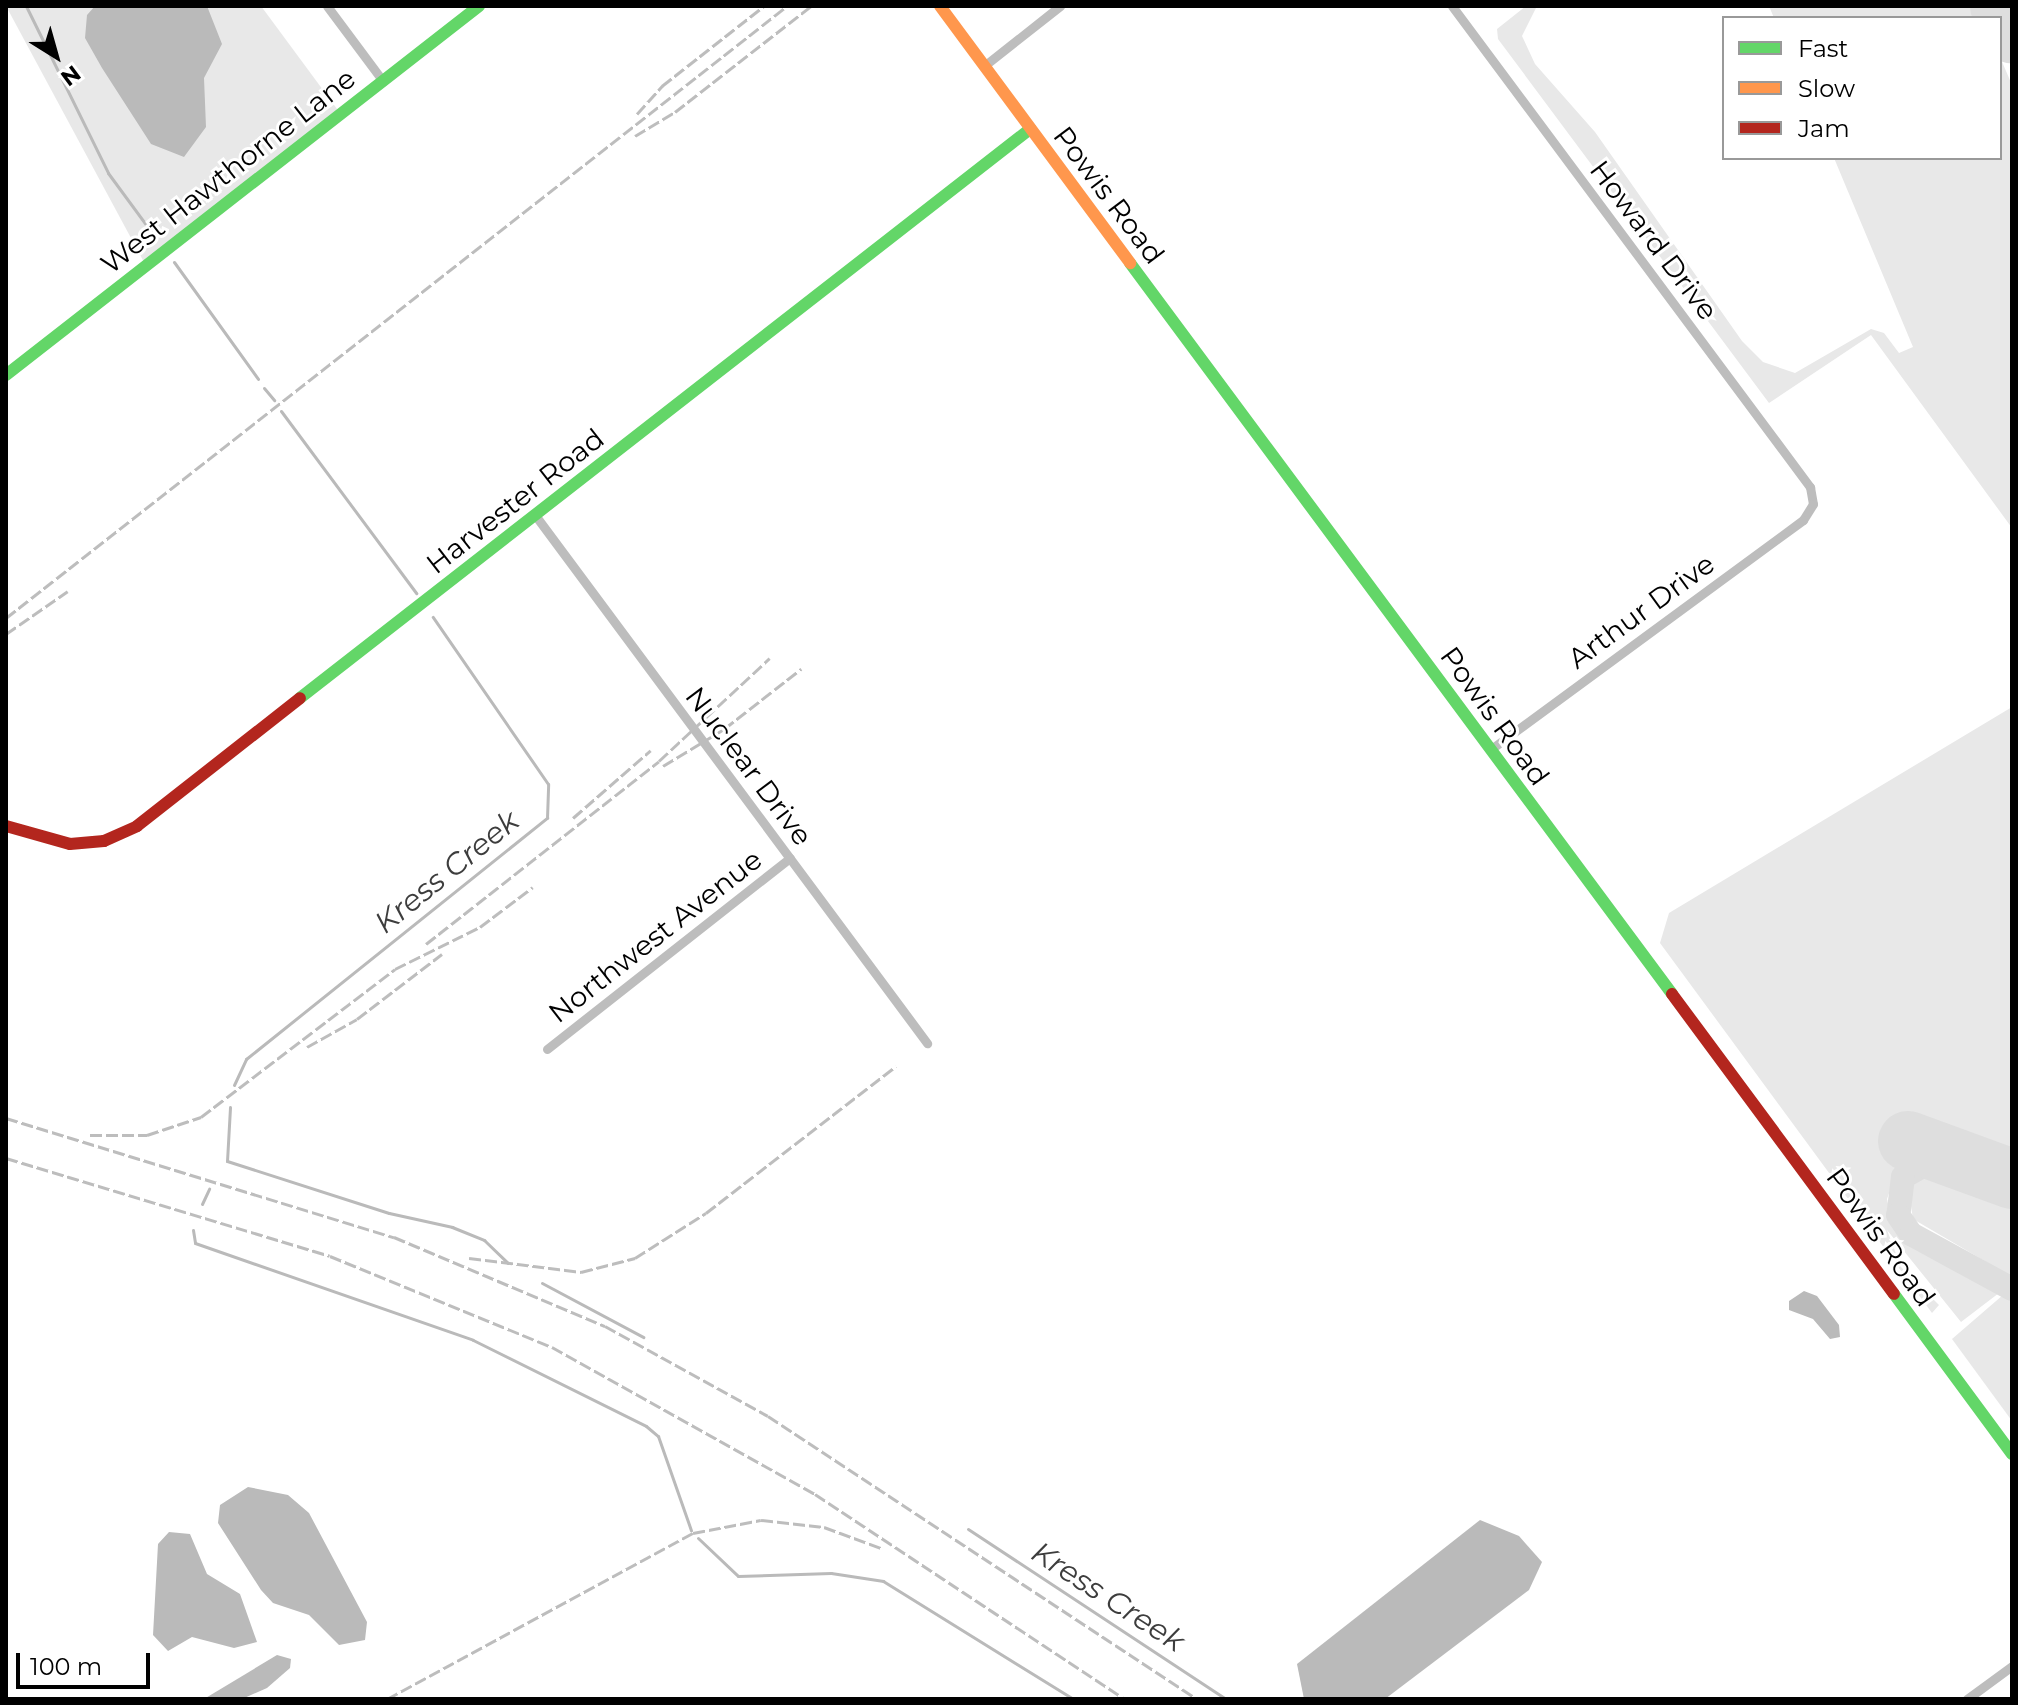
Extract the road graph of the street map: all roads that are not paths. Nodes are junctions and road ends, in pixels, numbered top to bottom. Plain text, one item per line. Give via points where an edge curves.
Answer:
1 (327, 6) edge
2 (479, 6) edge
3 (940, 6) edge
4 (1060, 6) edge
5 (1452, 6) edge
6 (984, 66) junction
7 (383, 81) junction
8 (1030, 129) junction
9 (6, 375) edge
10 (1813, 504) joint
11 (535, 515) junction
12 (1490, 750) junction
13 (6, 826) edge
14 (790, 858) junction
15 (927, 1043) dead end
16 (547, 1049) dead end
17 (2012, 1454) edge
18 (2012, 1666) edge
19 (1967, 1699) edge

1 - 7 street
2 - 7 street, West Hawthorne Lane
3 - 6 street, Powis Road
4 - 6 street
5 - 10 street, Howard Drive via 1810,487
6 - 8 street, Powis Road
7 - 9 street, West Hawthorne Lane
8 - 11 street, Harvester Road
8 - 12 street, Powis Road
10 - 12 street, Arthur Drive via 1803,520
11 - 13 street, Harvester Road via 125,834 70,844
11 - 14 street, Nuclear Drive
12 - 17 street, Powis Road
14 - 15 street, Nuclear Drive
14 - 16 street, Northwest Avenue
18 - 19 street

